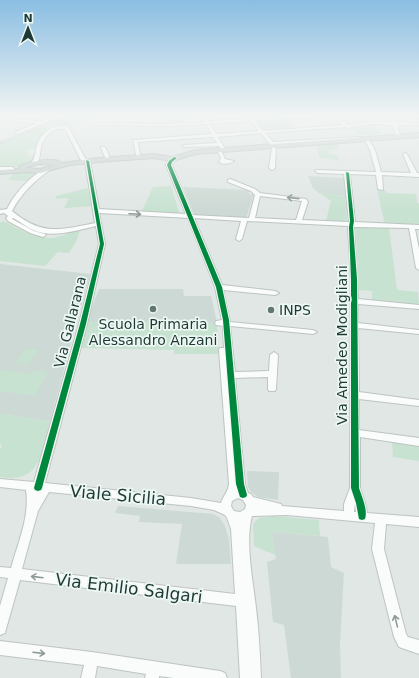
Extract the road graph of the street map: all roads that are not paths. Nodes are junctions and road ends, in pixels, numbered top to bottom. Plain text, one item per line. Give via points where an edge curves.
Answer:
1 (183, 145) edge
2 (272, 145) edge
3 (40, 146) edge
4 (77, 146) edge
5 (136, 146) edge
6 (214, 146) edge
7 (219, 146) edge
8 (227, 146) edge
9 (265, 146) edge
10 (366, 146) edge
11 (103, 148) dead end
12 (405, 154) dead end
13 (138, 155) junction
14 (39, 156) junction
15 (173, 156) junction
16 (108, 158) junction
17 (163, 158) junction
18 (223, 160) dead end
19 (86, 161) junction
20 (48, 166) junction
21 (32, 167) junction
22 (272, 168) dead end
23 (0, 171) edge
24 (318, 171) dead end
25 (347, 173) junction
26 (378, 174) junction
27 (417, 175) edge
28 (36, 177) junction
29 (230, 181) dead end
30 (381, 189) dead end
31 (258, 194) junction
32 (5, 209) edge
33 (96, 211) junction
34 (188, 216) junction
35 (244, 220) junction
36 (252, 220) junction
37 (298, 222) junction
38 (99, 224) junction
39 (353, 224) junction
40 (415, 227) edge
41 (239, 239) dead end
42 (419, 268) edge
43 (219, 287) junction
44 (275, 293) dead end
45 (354, 301) junction
46 (419, 307) edge
47 (222, 323) junction
48 (354, 325) junction
49 (313, 332) dead end
50 (419, 332) edge
51 (274, 355) dead end
52 (273, 374) junction
53 (231, 375) junction
54 (272, 390) dead end
55 (355, 395) junction
56 (419, 402) edge
57 (354, 432) junction
58 (419, 442) edge
59 (0, 483) edge
60 (38, 488) junction
61 (355, 488) junction
62 (229, 498) junction
63 (191, 502) junction
64 (248, 506) junction
65 (229, 513) junction
66 (349, 516) junction
67 (362, 517) junction
68 (381, 519) junction
69 (419, 522) edge
70 (0, 572) edge
71 (15, 575) junction
72 (242, 601) junction
73 (0, 629) edge
74 (0, 648) edge
75 (419, 648) edge
76 (92, 659) junction
77 (152, 673) edge
78 (88, 678) edge
79 (220, 678) edge
80 (246, 678) edge
81 (254, 678) edge

1 - 15 main road
2 - 22 street
3 - 14 street, Via Gallarana
4 - 19 street, Via Gallarana
5 - 13 street
6 - 15 main road
7 - 18 street
8 - 9 main road via 238,148
10 - 26 street
11 - 16 street
12 - 27 street
13 - 15 main road
13 - 16 main road
14 - 20 street
14 - 21 street
15 - 17 main road
15 - 34 street via 169,165
16 - 19 main road
17 - 19 main road via 154,156
17 - 34 street
19 - 20 main road
19 - 20 main road
19 - 33 street, Via Gallarana
20 - 21 main road
20 - 28 street
21 - 23 main road
21 - 23 main road
21 - 28 street via 37,174
24 - 25 street
25 - 26 street
25 - 39 street, Via Amedeo Modigliani
26 - 27 street
26 - 30 street
28 - 32 street
29 - 31 street via 252,189
31 - 36 street
37 -> 31 street via 306,202 304,200
32 - 38 street via 12,216 10,220 37,234 64,235 67,233 65,231
33 -> 34 street
33 - 38 street, Via Gallarana
34 - 35 street
34 - 43 street
34 - 47 street via 214,286
35 - 36 street
35 - 41 street
36 - 37 street
37 - 39 street
38 - 60 street, Via Gallarana via 102,244
39 - 40 street
39 - 45 street, Via Amedeo Modigliani via 351,227
40 - 42 street
43 - 44 street
43 - 47 street
45 - 46 street
45 - 48 street, Via Amedeo Modigliani
47 - 49 street
47 - 53 street
47 - 62 street via 234,484
48 - 50 street
48 - 55 street, Via Amedeo Modigliani
51 - 52 street
52 - 53 street
52 - 54 street
53 - 64 street via 239,479
55 - 56 street
55 - 57 street, Via Amedeo Modigliani
57 - 58 street
57 - 61 street, Via Amedeo Modigliani
59 - 60 street, Viale Sicilia
60 - 63 street, Viale Sicilia
60 - 71 street, Via Gallarana
61 - 66 street, Via Amedeo Modigliani via 349,504
61 - 67 street, Via Amedeo Modigliani
62 - 63 street, Viale Sicilia
62 - 64 street via 235,494
62 - 65 street via 225,504
63 - 65 street, Viale Sicilia via 219,507
64 - 65 street via 240,517
64 - 66 street
64 - 81 street via 244,524 244,545 252,622
65 - 72 street via 237,529
66 - 67 street
67 - 68 street
68 - 69 street
75 -> 68 street via 404,642 400,636 378,549
70 - 71 street, Via Emilio Salgari
72 -> 71 street, Via Emilio Salgari
71 - 73 street, Via Gallarana
72 - 80 street
74 -> 76 street
76 - 77 street
76 - 78 street
77 - 79 street

